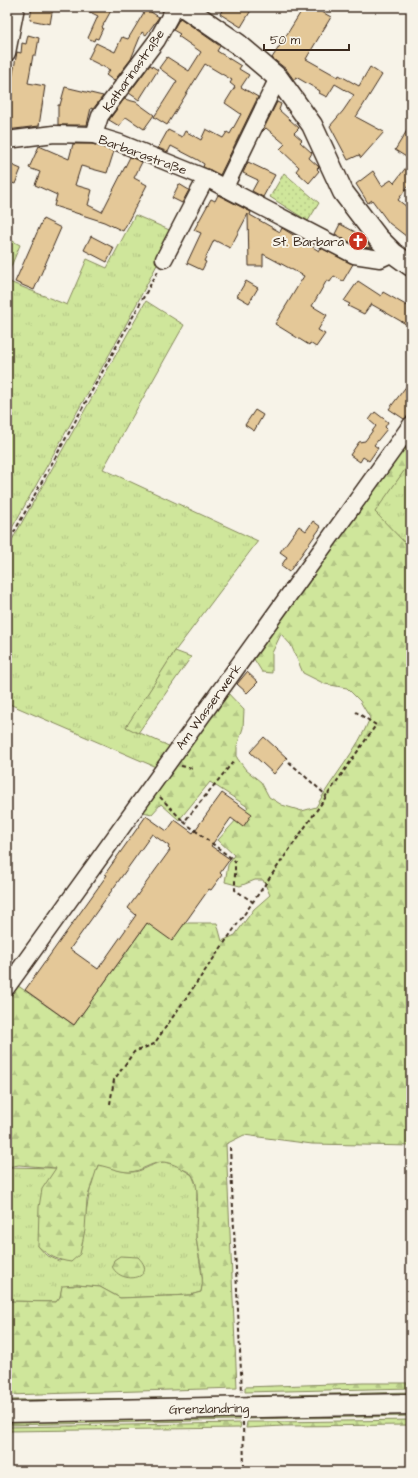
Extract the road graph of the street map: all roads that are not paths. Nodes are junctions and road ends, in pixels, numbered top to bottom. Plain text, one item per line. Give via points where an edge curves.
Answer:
1 (16, 7) edge
2 (175, 7) edge
3 (194, 10) edge
4 (7, 53) edge
5 (278, 78) junction
6 (94, 135) junction
7 (7, 140) edge
8 (206, 178) junction
9 (225, 187) junction
10 (393, 253) junction
11 (164, 260) road end
12 (411, 266) edge
13 (411, 425) edge
14 (7, 987) edge
15 (411, 1404) edge
16 (7, 1412) edge

1 - 4 street
2 - 6 street, Katharinastraße via 157,40 100,116
3 - 5 main road
5 - 9 street
5 - 10 main road via 312,125 343,192 378,238
6 - 7 street, Barbarastraße via 54,134
6 - 8 street, Barbarastraße via 120,142
8 - 9 street, Barbarastraße
8 - 11 street
9 - 10 street, Barbarastraße via 354,255 380,259
10 - 12 main road
13 - 14 street, Am Wasserwerk
15 - 16 main road, Grenzlandring

